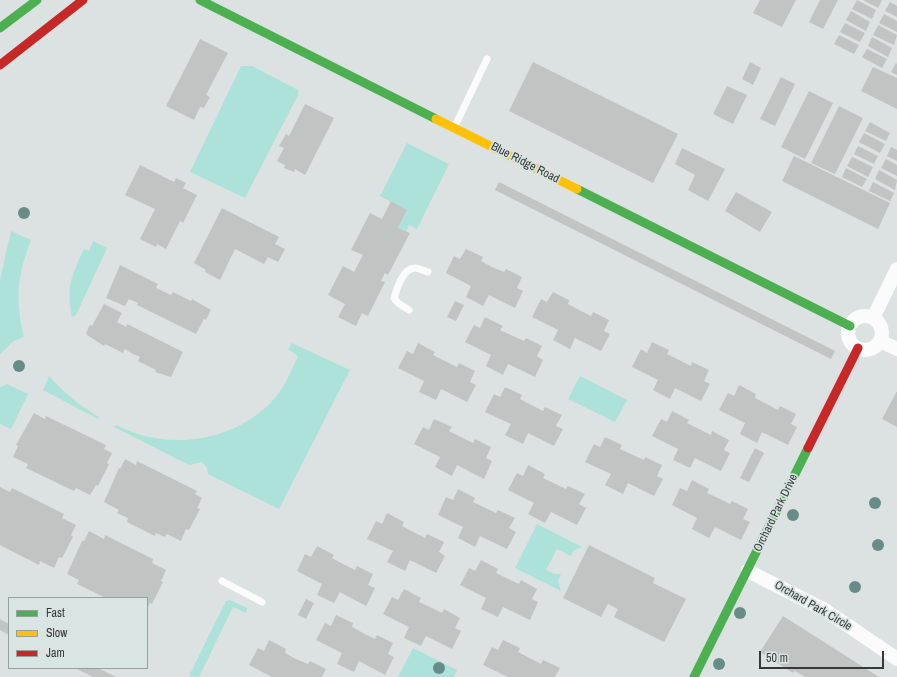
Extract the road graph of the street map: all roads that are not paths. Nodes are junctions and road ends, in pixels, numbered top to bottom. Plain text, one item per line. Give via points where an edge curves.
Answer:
1 (37, 0) edge
2 (82, 0) edge
3 (200, 0) edge
4 (0, 28) edge
5 (487, 59) dead end
6 (0, 65) edge
7 (454, 128) junction
8 (897, 269) edge
9 (428, 272) dead end
10 (409, 310) dead end
11 (873, 318) junction
12 (850, 326) junction
13 (880, 341) junction
14 (858, 348) junction
15 (897, 349) edge
16 (748, 570) junction
17 (222, 581) dead end
18 (262, 602) dead end
19 (897, 659) edge
20 (694, 677) edge

1 - 4 street
2 - 6 street
3 - 7 street, Blue Ridge Road
5 - 7 lane
7 - 12 street, Blue Ridge Road
8 - 11 street
9 - 10 lane via 416,268 405,273 394,298
11 - 12 street via 860,317
11 - 13 street via 881,328
12 - 14 street via 849,339
13 - 14 street via 871,349
13 - 15 street
14 - 16 street, Orchard Park Drive
16 - 19 street, Orchard Park Circle via 825,610
16 - 20 street, Orchard Park Drive
17 - 18 lane

